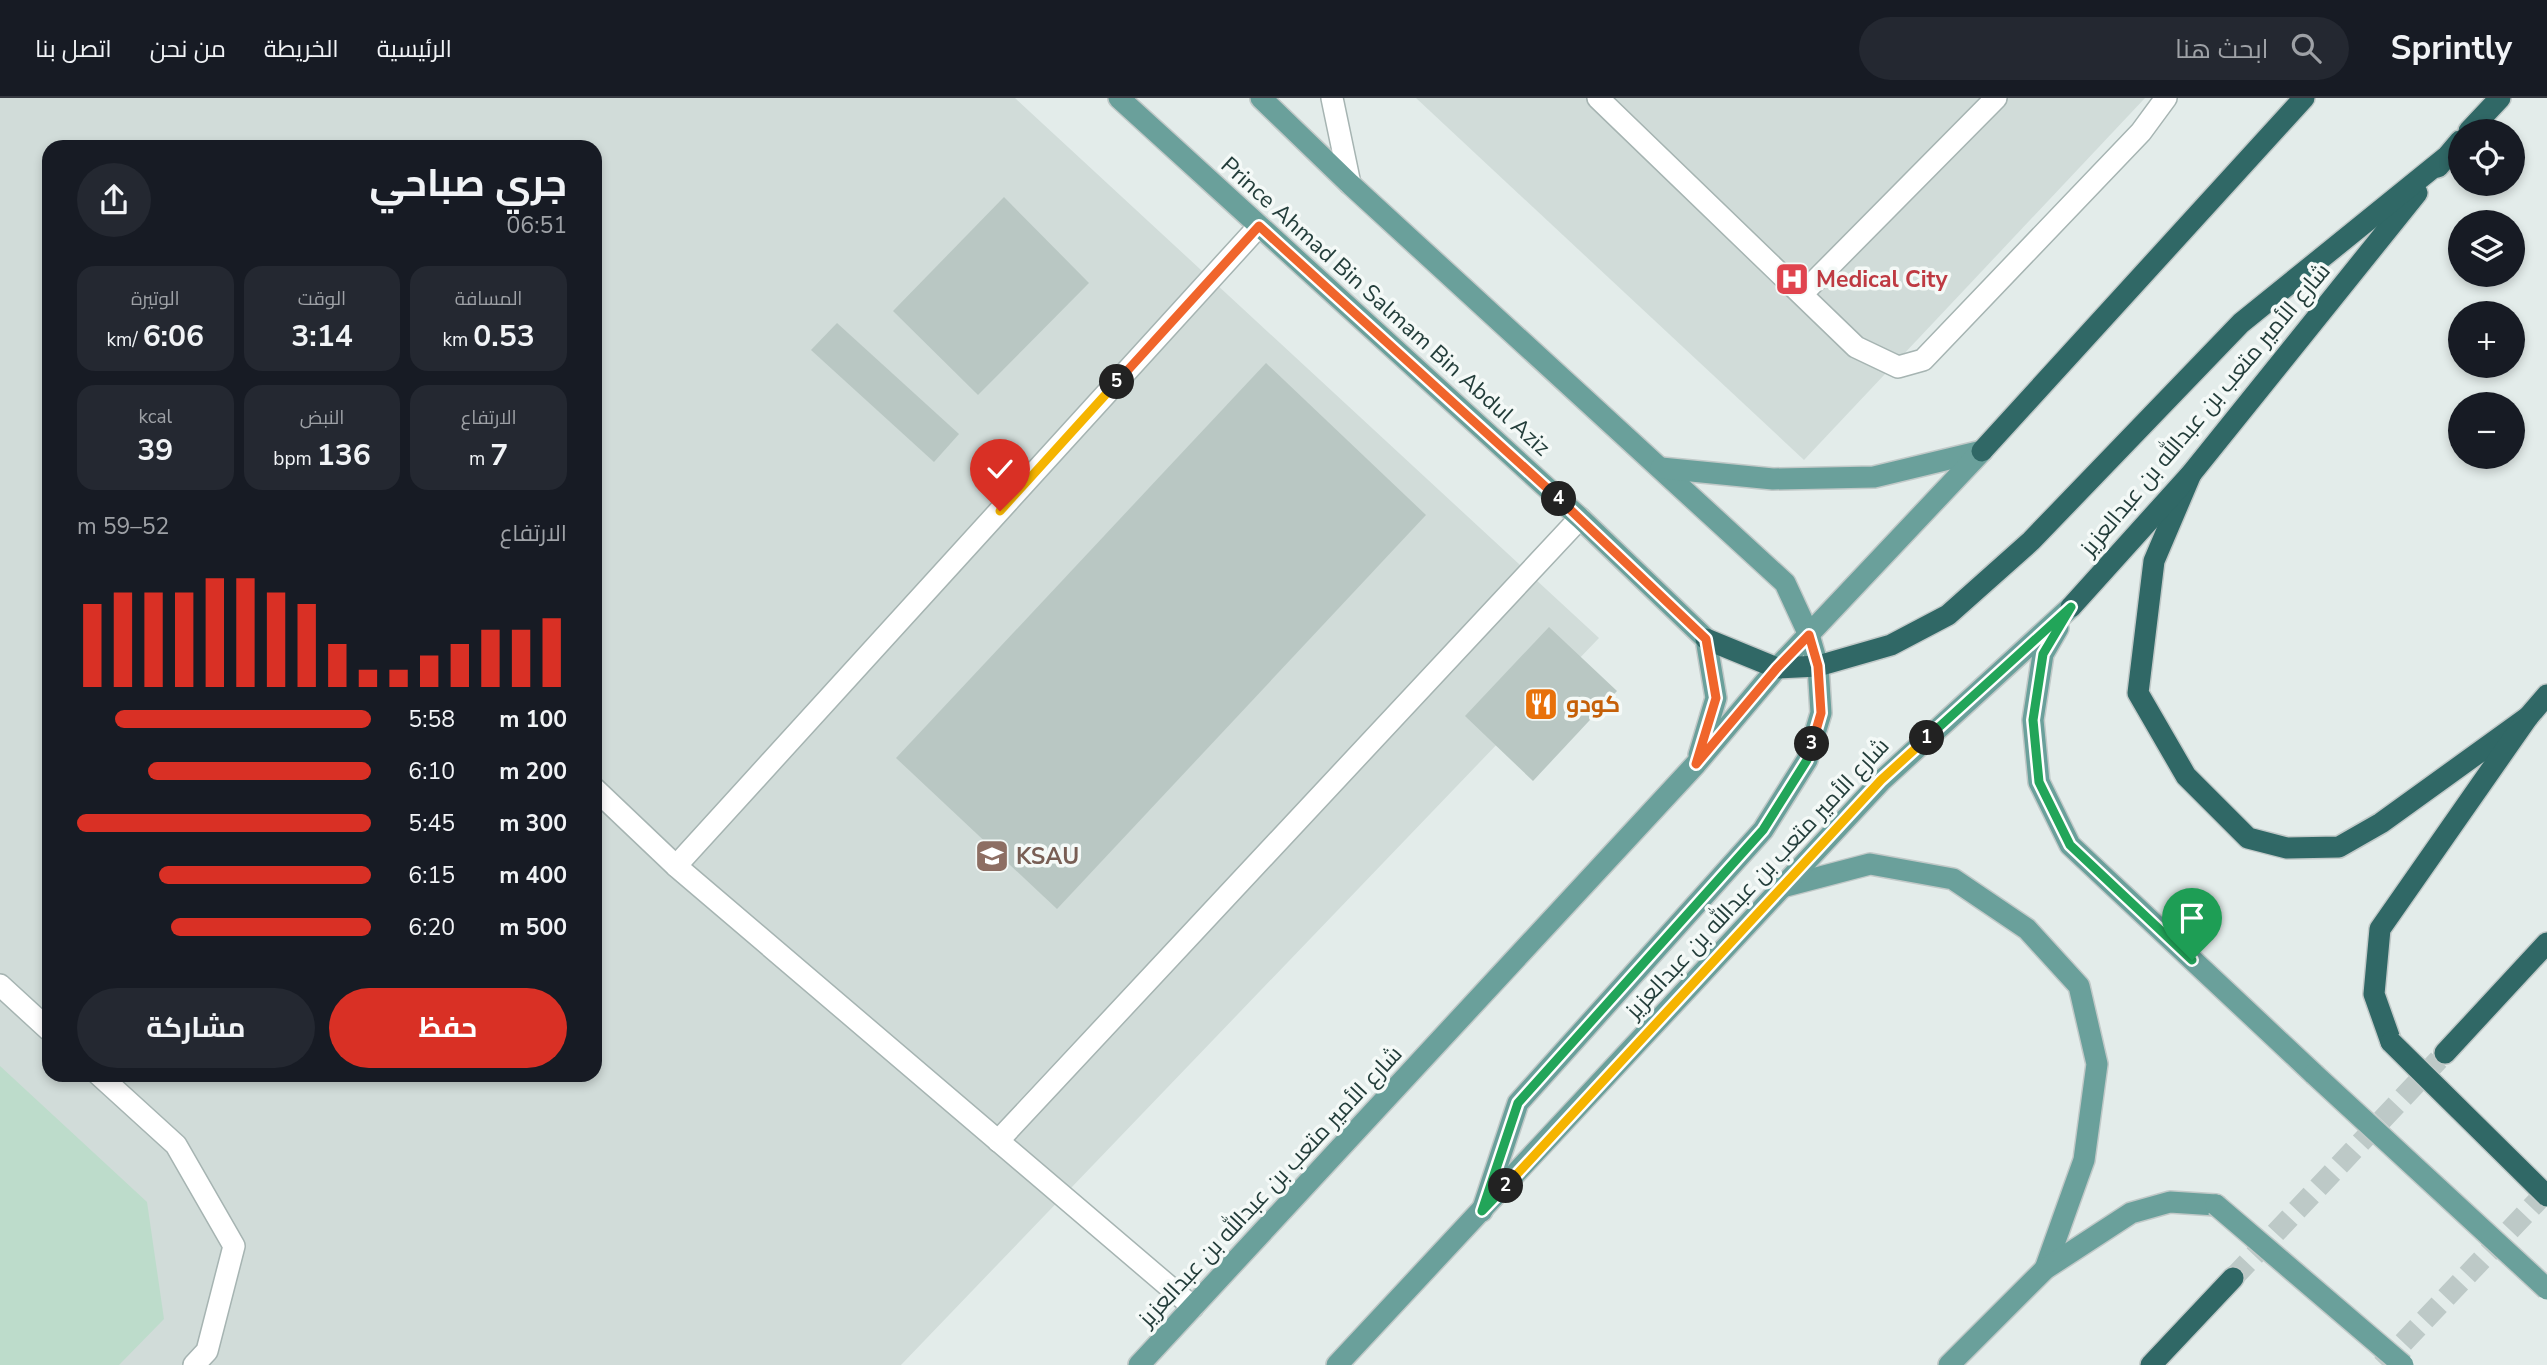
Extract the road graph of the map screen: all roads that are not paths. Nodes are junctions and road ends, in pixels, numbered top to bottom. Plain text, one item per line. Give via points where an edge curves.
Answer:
1 (1119, 98) edge
2 (1261, 98) edge
3 (1332, 98) edge
4 (1598, 98) edge
5 (1996, 98) edge
6 (2166, 98) edge
7 (2304, 98) edge
8 (2500, 98) edge
9 (2480, 119) edge
10 (2448, 155) edge
11 (2445, 158) junction
12 (1350, 184) junction
13 (1259, 226) junction
14 (1802, 295) junction
15 (1982, 451) junction
16 (1661, 468) junction
17 (2190, 474) junction
18 (1580, 518) junction
19 (2071, 607) junction
20 (1809, 635) junction
21 (1706, 639) junction
22 (1818, 666) junction
23 (1777, 668) junction
24 (2547, 695) edge
25 (2528, 717) junction
26 (1696, 764) junction
27 (602, 796) edge
28 (676, 866) junction
29 (1782, 887) junction
30 (2547, 943) edge
31 (0, 985) edge
32 (42, 1024) edge
33 (2445, 1053) tunnel mouth
34 (107, 1082) edge
35 (998, 1142) junction
36 (2547, 1196) edge
37 (1482, 1211) junction
38 (2045, 1269) junction
39 (2234, 1278) tunnel mouth
40 (2547, 1289) edge
41 (1193, 1307) junction
42 (194, 1365) edge
43 (1139, 1365) edge
44 (1337, 1365) edge
45 (1949, 1365) edge
46 (2151, 1365) edge
47 (2403, 1365) edge

1 - 13 main road, Prince Ahmad Bin Salmam Bin Abdul Aziz
2 - 12 main road
3 - 12 lane
4 - 14 lane
5 - 14 lane
6 - 14 lane via 2141,132 1923,360 1898,367 1856,346
7 - 15 highway
8 - 9 highway
10 - 11 highway, شارع الأمير متعب بن عبدالله بن عبدالعزيز
11 - 17 highway, شارع الأمير متعب بن عبدالله بن عبدالعزيز
11 - 22 highway via 2241,323 2031,541 1948,615 1891,645
12 - 16 main road
13 - 18 main road, Prince Ahmad Bin Salmam Bin Abdul Aziz
13 - 28 lane
15 - 16 main road via 1874,477 1773,479
15 - 20 main road, شارع الأمير متعب بن عبدالله بن عبدالعزيز
16 - 20 main road via 1785,583
17 - 19 highway, شارع الأمير متعب بن عبدالله بن عبدالعزيز
17 - 25 highway via 2154,561 2138,693 2186,776 2248,838 2287,848 2339,847 2381,824
18 - 21 main road, Prince Ahmad Bin Salmam Bin Abdul Aziz
18 - 35 lane
19 - 29 main road, شارع الأمير متعب بن عبدالله بن عبدالعزيز via 1881,780
19 - 40 main road, bridge via 2043,654 2033,720 2039,782 2070,845
20 - 22 main road
20 - 23 main road, شارع الأمير متعب بن عبدالله بن عبدالعزيز
21 - 23 highway
21 - 26 main road via 1716,698
22 - 23 highway
22 - 37 main road via 1821,713 1807,760 1763,830 1518,1103
23 - 26 main road, شارع الأمير متعب بن عبدالله بن عبدالعزيز
24 - 25 highway
25 - 36 highway, bridge via 2379,929 2374,994 2391,1042
26 - 41 main road, شارع الأمير متعب بن عبدالله بن عبدالعزيز
27 - 28 lane
28 - 35 lane
29 - 37 main road, شارع الأمير متعب بن عبدالله بن عبدالعزيز
29 - 38 main road via 1870,864 1953,879 2027,929 2078,986 2097,1064 2084,1160
30 - 33 highway
31 - 32 lane
34 - 42 lane via 176,1145 234,1246 207,1351
35 - 41 lane
37 - 44 main road, شارع الأمير متعب بن عبدالله بن عبدالعزيز
38 - 45 main road
38 - 47 main road, bridge via 2131,1213 2170,1202 2216,1205
39 - 46 highway
41 - 43 main road, شارع الأمير متعب بن عبدالله بن عبدالعزيز

